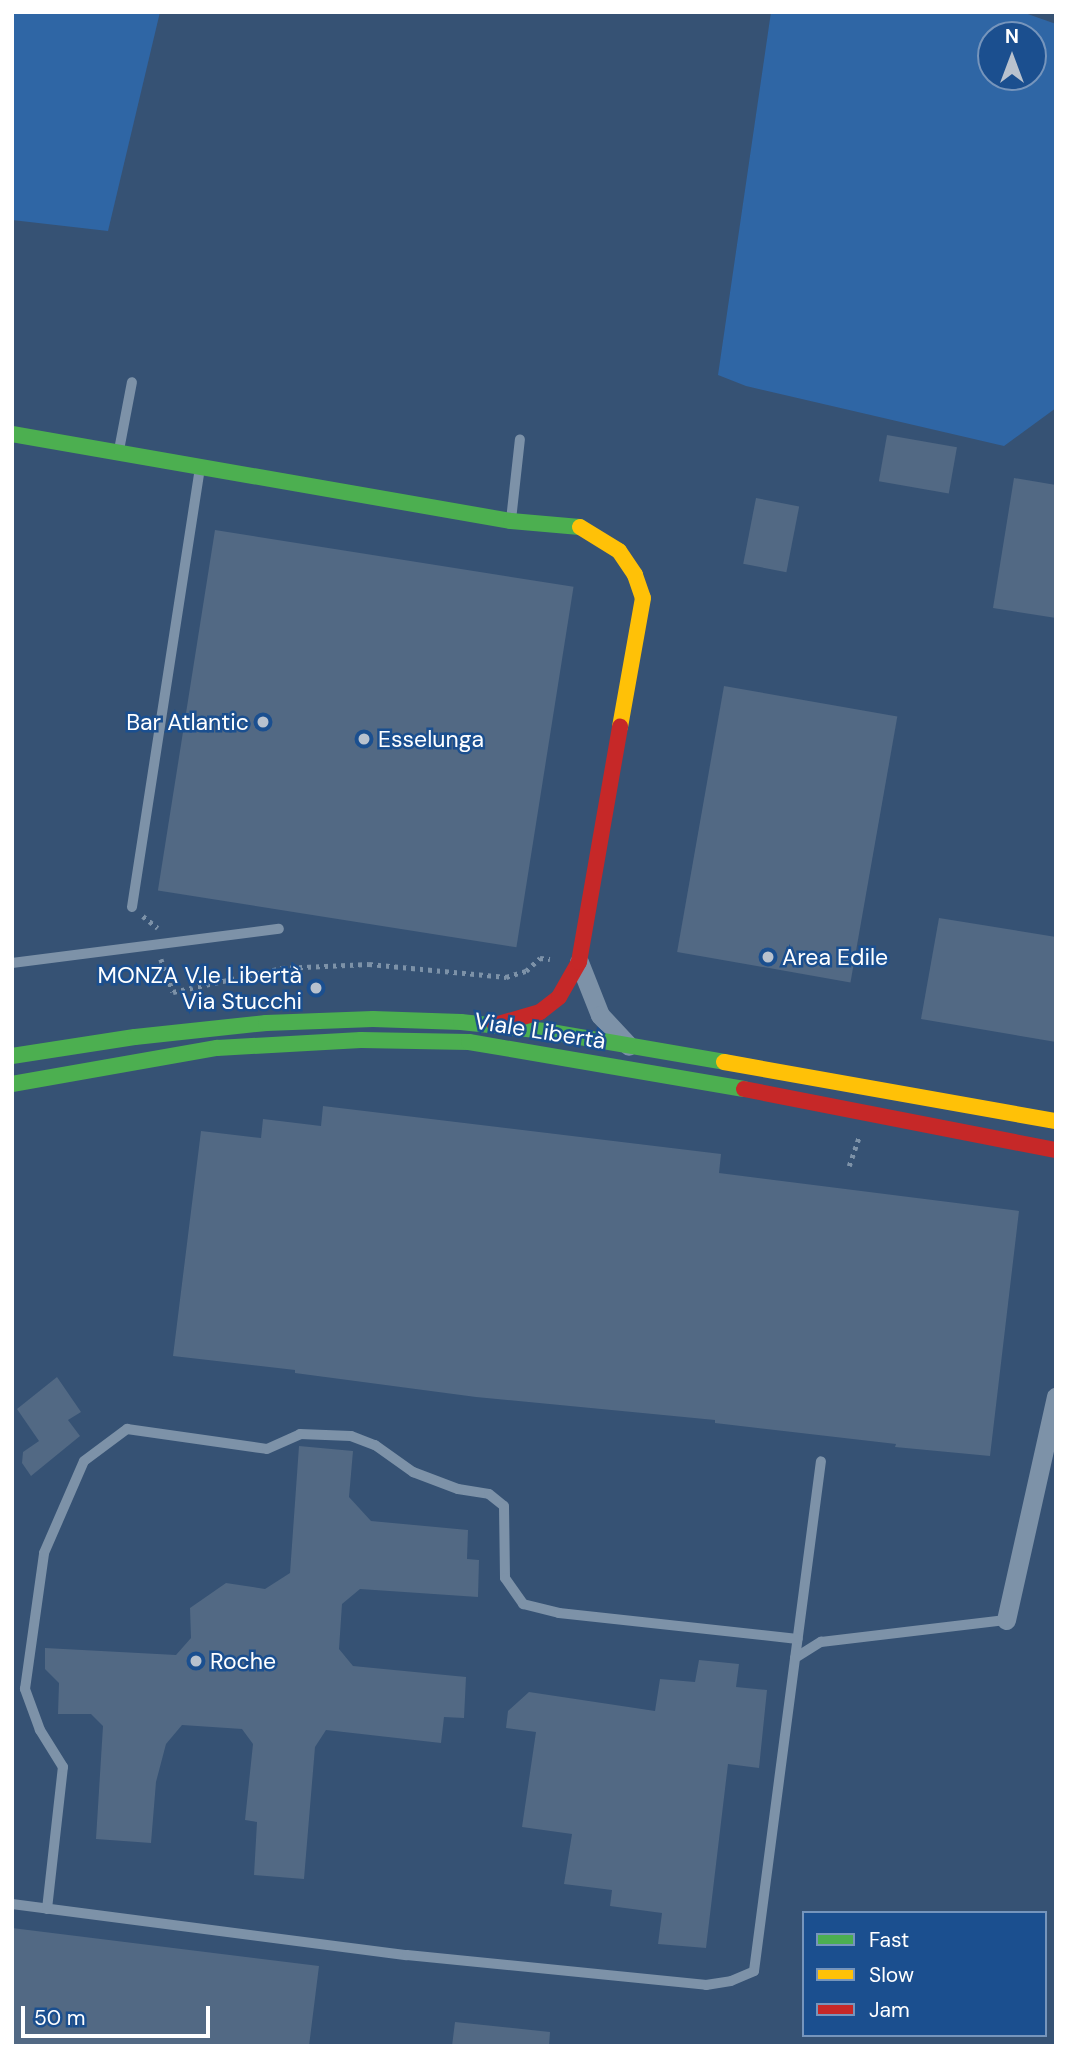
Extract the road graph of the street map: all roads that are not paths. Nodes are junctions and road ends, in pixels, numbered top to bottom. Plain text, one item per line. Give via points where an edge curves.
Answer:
1 (132, 382) dead end
2 (12, 434) edge
3 (520, 439) dead end
4 (119, 452) junction
5 (201, 467) junction
6 (511, 521) junction
7 (132, 907) dead end
8 (279, 929) dead end
9 (579, 962) junction
10 (12, 963) edge
11 (495, 1025) junction
12 (630, 1047) junction
13 (12, 1056) edge
14 (12, 1084) edge
15 (1056, 1121) edge
16 (1056, 1150) edge
17 (1056, 1398) edge
18 (821, 1461) dead end
19 (1006, 1620) joint
20 (797, 1639) junction
21 (795, 1658) junction
22 (12, 1904) edge
23 (47, 1909) junction

1 - 4 lane
2 - 4 main road
3 - 6 lane
4 - 5 main road
5 - 6 main road
5 - 7 lane
6 - 9 main road via 582,527 619,551 643,598
8 - 10 lane
9 - 11 main road via 559,996 540,1012
9 - 12 street via 600,1015
11 - 12 main road, Viale Libertà
11 - 13 main road, Viale Libertà via 373,1019 266,1023
12 - 15 main road, Viale Libertà
14 - 16 main road, Viale Libertà via 217,1048 361,1040 469,1042 728,1086
17 - 19 street
18 - 20 lane
19 - 21 lane via 821,1642
20 - 21 lane
20 - 23 lane via 559,1614 523,1604 505,1578 504,1506 489,1494 458,1489 413,1472 375,1444 351,1436 300,1434 267,1449 127,1429 84,1461 44,1553 25,1689 40,1730 62,1767
21 - 23 lane via 754,1971 732,1981 706,1985 407,1955
22 - 23 lane

